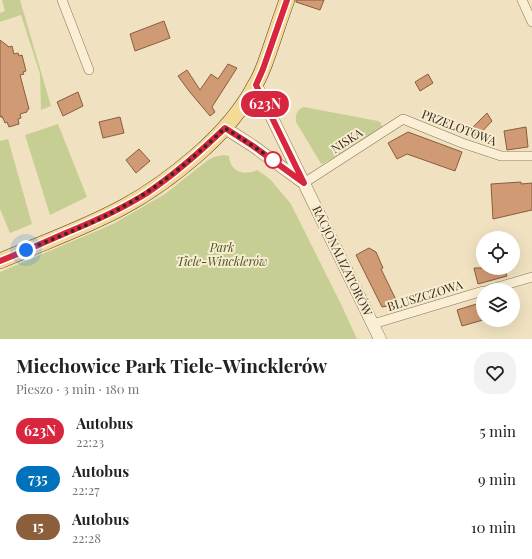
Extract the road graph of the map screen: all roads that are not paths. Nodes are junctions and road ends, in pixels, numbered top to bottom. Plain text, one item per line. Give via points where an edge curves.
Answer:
1 (62, 0) edge
2 (287, 0) edge
3 (522, 0) edge
4 (532, 22) edge
5 (89, 70) dead end
6 (256, 85) junction
7 (403, 119) joint
8 (225, 128) junction
9 (532, 156) edge
10 (304, 183) junction
11 (0, 261) edge
12 (532, 277) edge
13 (512, 283) edge
14 (476, 294) edge
15 (373, 324) junction
16 (380, 339) edge

1 - 5 street
2 - 6 main road
3 - 4 street
6 - 8 main road
6 - 10 street, RACJONALIZATORÓW
7 - 9 street, PRZELOTOWA via 501,156
7 - 10 street, NISKA
8 - 10 street, RACJONALIZATORÓW
8 - 11 main road via 203,150 147,193 91,223
10 - 15 street, RACJONALIZATORÓW
12 - 13 street
14 - 15 street, BLUSZCZOWA
15 - 16 street, RACJONALIZATORÓW

